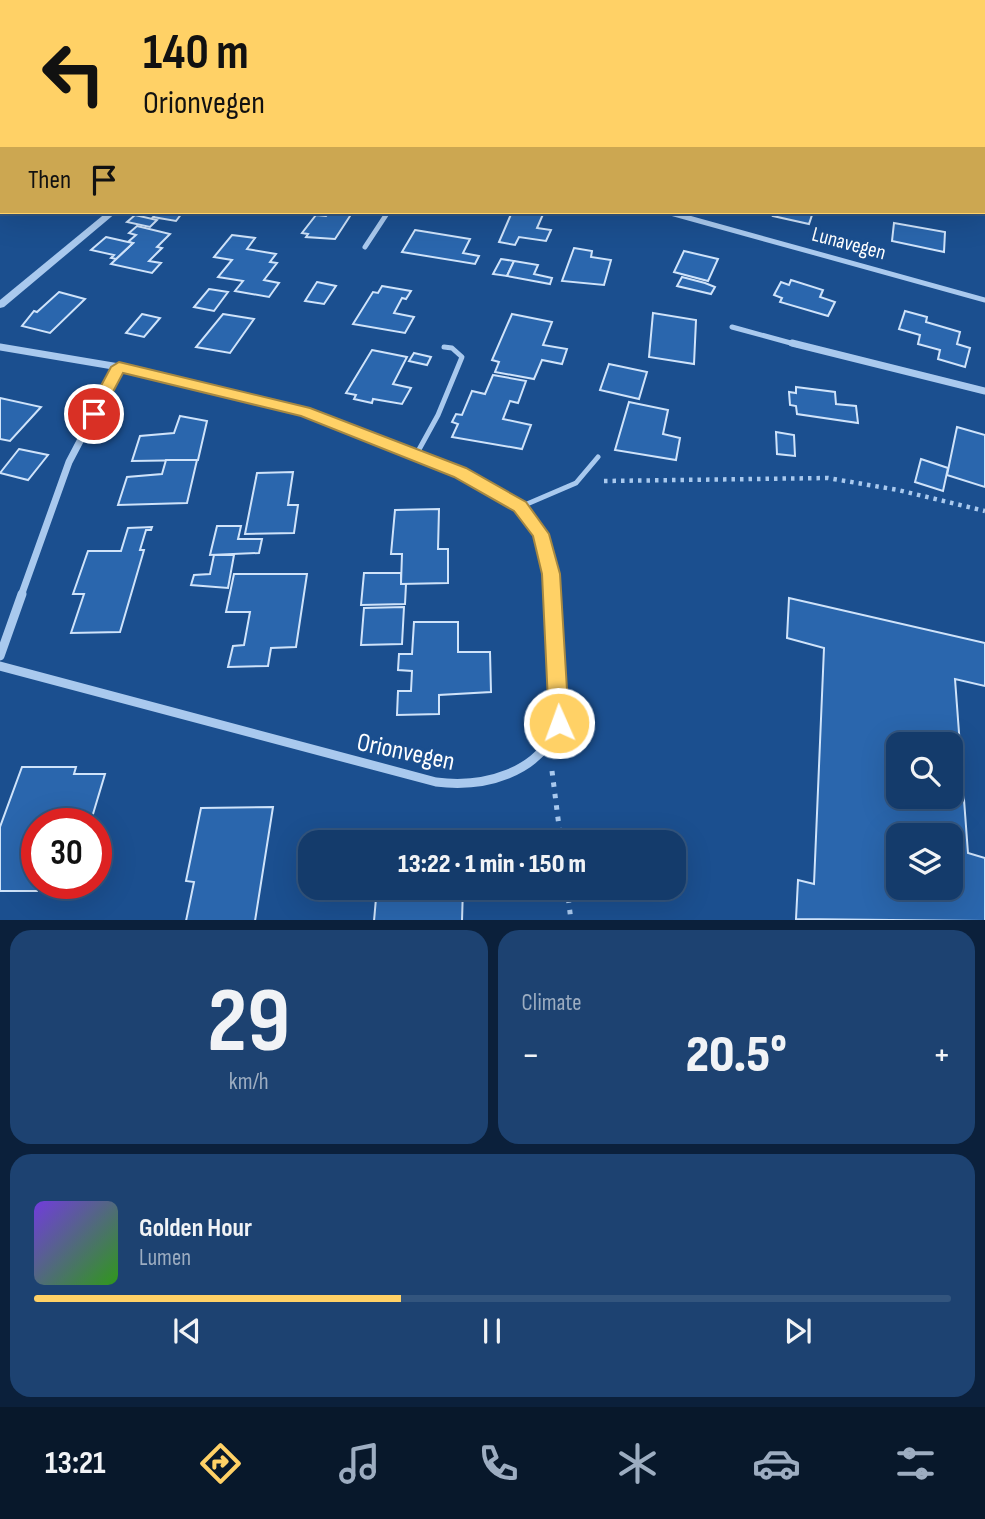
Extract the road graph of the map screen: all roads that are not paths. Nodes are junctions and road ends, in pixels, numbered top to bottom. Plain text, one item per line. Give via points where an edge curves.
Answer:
1 (110, 214) edge
2 (387, 214) edge
3 (674, 214) edge
4 (365, 247) dead end
5 (984, 297) edge
6 (0, 305) edge
7 (732, 327) dead end
8 (444, 346) dead end
9 (0, 347) edge
10 (119, 367) junction
11 (985, 391) edge
12 (416, 455) junction
13 (598, 457) dead end
14 (520, 507) junction
15 (0, 656) edge
16 (0, 666) edge

1 - 6 street
2 - 4 street
3 - 5 street, Lunavegen
7 - 11 street
8 - 12 lane via 462,357
9 - 10 street, Orionvegen
10 - 12 street, Orionvegen via 304,412
10 - 15 street via 69,462
12 - 14 street, Orionvegen via 460,473
13 - 14 lane via 576,483
14 - 16 street, Orionvegen via 541,534 551,574 559,723 538,756 487,782 436,782

